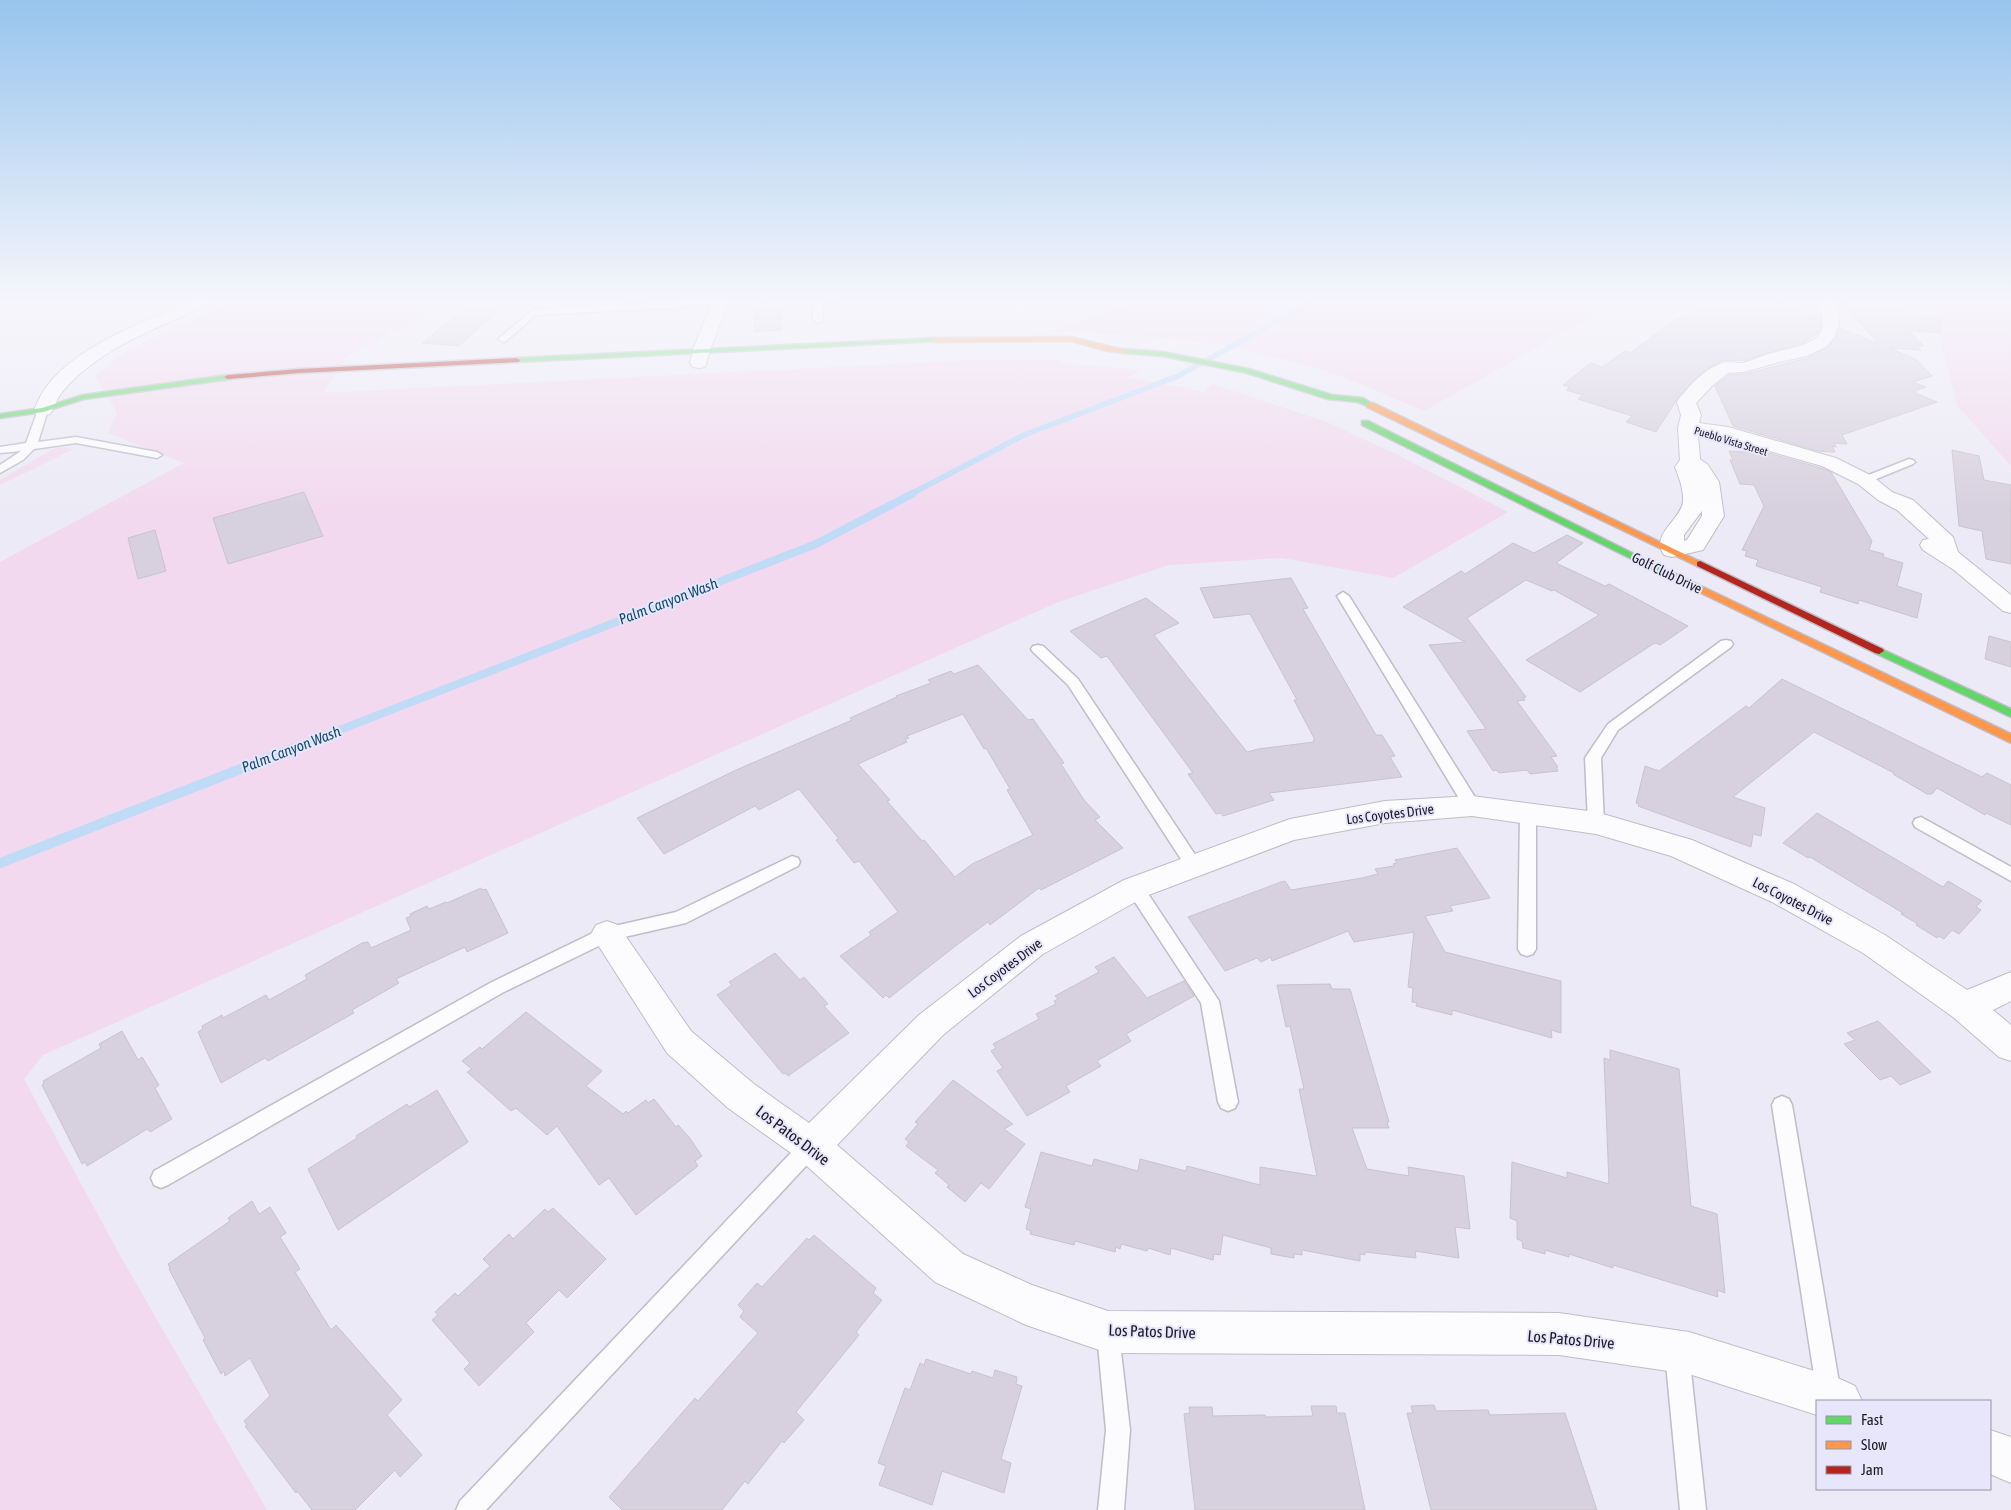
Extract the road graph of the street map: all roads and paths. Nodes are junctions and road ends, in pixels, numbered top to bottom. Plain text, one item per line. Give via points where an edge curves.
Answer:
1 (75, 369) edge
2 (398, 369) edge
3 (1241, 369) edge
4 (1740, 369) edge
5 (1332, 397) junction
6 (43, 410) junction
7 (1339, 410) dead end
8 (74, 412) dead end
9 (1698, 413) junction
10 (0, 416) edge
11 (1357, 419) dead end
12 (33, 444) junction
13 (0, 450) edge
14 (157, 455) dead end
15 (1909, 462) dead end
16 (0, 470) edge
17 (1865, 480) junction
18 (1672, 550) junction
19 (1343, 596) dead end
20 (2011, 606) edge
21 (1726, 644) dead end
22 (1038, 649) dead end
23 (2011, 713) edge
24 (2011, 739) edge
25 (1472, 806) junction
26 (1528, 813) junction
27 (1921, 822) dead end
28 (1596, 823) junction
29 (792, 862) dead end
30 (1194, 866) junction
31 (2011, 875) edge
32 (1135, 888) junction
33 (607, 934) junction
34 (1527, 949) dead end
35 (2011, 986) edge
36 (1965, 1007) junction
37 (2008, 1040) edge
38 (1228, 1102) dead end
39 (1782, 1105) dead end
40 (811, 1146) junction
41 (161, 1178) dead end
42 (1108, 1332) junction
43 (1677, 1351) junction
44 (1835, 1400) edge
45 (1991, 1452) edge
46 (2011, 1460) edge
47 (469, 1510) edge
48 (1111, 1510) edge
49 (1694, 1510) edge

1 - 6 street via 54,389
2 - 6 street, Golf Club Drive via 254,374 83,397
3 - 5 street, Golf Club Drive
4 - 9 street via 1741,373 1718,390
5 - 7 street
5 - 18 street, Golf Club Drive via 1360,400
6 - 8 street, Golf Club Drive
6 - 10 street, Golf Club Drive
6 - 12 lane
9 - 17 street, Pueblo Vista Street via 1720,439 1824,468 1838,468
9 - 18 street via 1690,461 1701,469 1709,482 1713,516 1695,545
11 - 24 street, Golf Club Drive
12 - 13 lane
12 - 14 lane via 76,440
12 - 16 lane via 19,459
15 - 17 lane
17 - 20 street, Pueblo Vista Street via 1885,496 1888,505 1927,543 1947,552
18 - 23 street, Golf Club Drive
19 - 25 lane
21 - 28 lane via 1613,727 1593,758
22 - 30 lane via 1073,682
25 - 26 street, Los Coyotes Drive
25 - 30 street, Los Coyotes Drive via 1385,812 1290,830
26 - 28 street, Los Coyotes Drive
26 - 34 lane
27 - 31 lane
28 - 36 street, Los Coyotes Drive via 1681,848 1783,894 1874,944
29 - 33 lane via 680,918
30 - 32 street, Los Coyotes Drive
32 - 38 lane via 1210,1000
32 - 40 street, Los Coyotes Drive via 1032,945 931,1026
33 - 40 street, Los Patos Drive via 679,1042 741,1096
33 - 41 lane via 496,988
35 - 36 street
36 - 37 street, Los Coyotes Drive
39 - 44 lane
40 - 42 street, Los Patos Drive via 950,1268 1026,1304
40 - 47 lane
42 - 43 street, Los Patos Drive via 1559,1334
42 - 48 lane via 1118,1430
43 - 44 street, Los Patos Drive
43 - 49 lane
45 - 46 street

